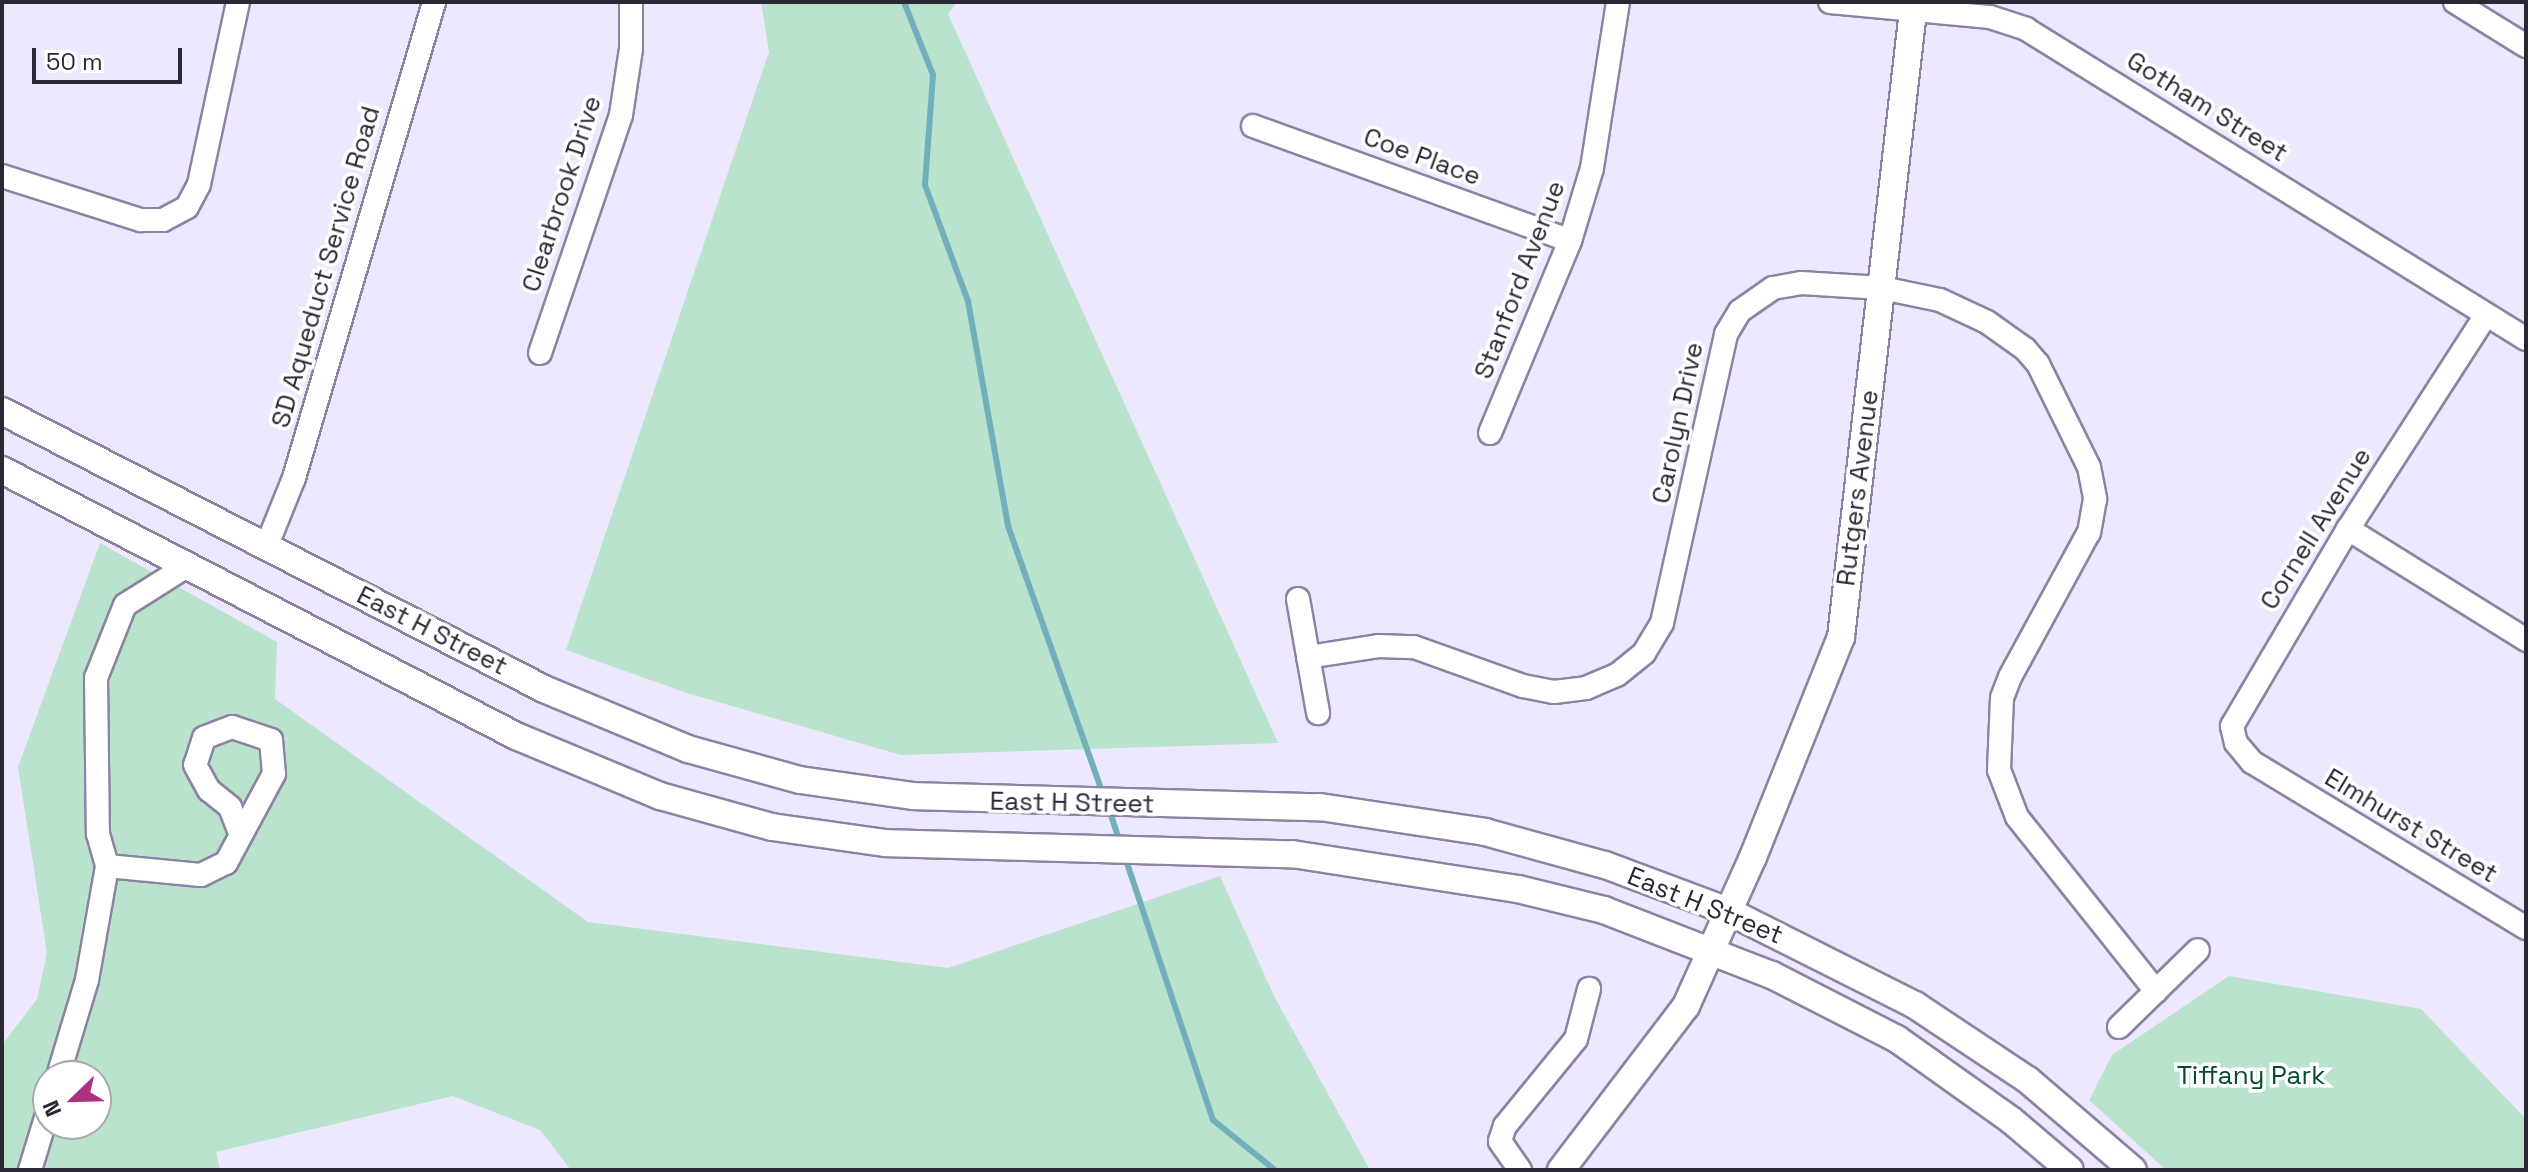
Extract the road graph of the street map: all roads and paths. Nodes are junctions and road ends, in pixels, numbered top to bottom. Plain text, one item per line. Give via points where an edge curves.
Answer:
1 (238, 2) edge
2 (434, 2) edge
3 (631, 2) edge
4 (1618, 2) edge
5 (1830, 2) edge
6 (2455, 2) edge
7 (1914, 4) edge
8 (2526, 46) edge
9 (1253, 126) dead end
10 (2, 176) edge
11 (1570, 241) junction
12 (1882, 288) junction
13 (2486, 315) junction
14 (2526, 339) edge
15 (540, 353) dead end
16 (2, 411) edge
17 (1490, 433) dead end
18 (2, 470) edge
19 (2348, 529) junction
20 (267, 545) junction
21 (187, 566) junction
22 (1298, 599) dead end
23 (2526, 640) edge
24 (1308, 657) junction
25 (1318, 713) dead end
26 (2267, 771) joint
27 (241, 835) junction
28 (107, 866) junction
29 (1728, 911) junction
30 (2526, 928) edge
31 (1711, 950) junction
32 (2198, 950) dead end
33 (1589, 989) dead end
34 (2156, 991) junction
35 (2119, 1027) dead end
36 (63, 1060) edge
37 (39, 1140) edge
38 (30, 1170) edge
39 (1520, 1170) edge
40 (1561, 1170) edge
41 (2070, 1170) edge
42 (2133, 1170) edge

1 - 10 street via 199,184 187,207 163,220 141,220
2 - 20 street, SD Aqueduct Service Road via 294,478
3 - 15 street, Clearbrook Drive via 631,49 621,115
4 - 11 street, Stanford Avenue via 1592,168
5 - 7 street, Gotham Street
6 - 8 street
7 - 12 main road, Rutgers Avenue
7 - 13 street, Gotham Street via 2026,29
9 - 11 street, Coe Place
11 - 17 street, Stanford Avenue
12 - 24 street, Carolyn Drive via 1787,284 1750,301 1732,322 1662,623 1644,653 1617,675 1586,688 1554,692 1414,647 1378,646
12 - 29 main road, Rutgers Avenue via 1841,637
12 - 34 street, Carolyn Drive via 1940,300 1987,322 2025,349 2038,364 2089,467 2095,499 2089,532 2002,698 1999,770 2017,817
13 - 14 street, Gotham Street
13 - 19 street, Cornell Avenue
16 - 20 main road, East H Street
18 - 21 main road, East H Street
19 - 23 street
19 - 26 street, Cornell Avenue via 2235,713 2236,743
20 - 29 main road, East H Street via 620,724 800,780 983,802 1320,807 1485,832 1605,865
21 - 28 street via 125,605 96,678 98,834
21 - 31 main road, East H Street via 592,771 772,827 955,849 1292,854 1518,889 1604,910
22 - 24 street
24 - 25 street
26 - 30 street, Elmhurst Street
27 - 27 street via 274,774 273,754 271,740 232,727 204,738 195,765 209,790 230,807
27 - 28 street via 226,863 201,875
28 - 36 street via 87,980
29 - 31 main road, Rutgers Avenue
29 - 42 main road, East H Street via 1915,1005 2028,1080
31 - 40 main road, Rutgers Avenue via 1686,1006
31 - 41 main road, East H Street via 1897,1039 2011,1120
32 - 34 street
33 - 39 street via 1576,1039 1505,1126 1500,1141
34 - 35 street
37 - 38 street

